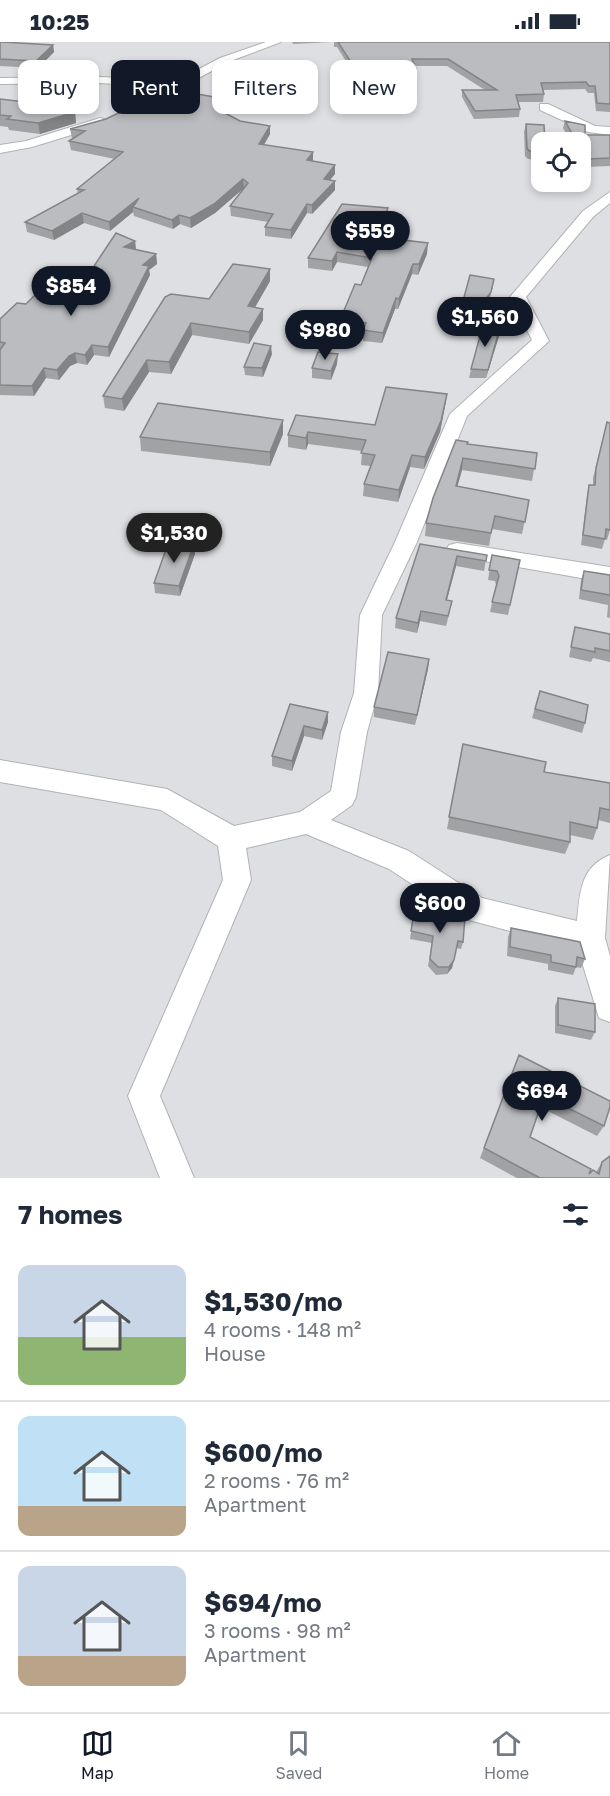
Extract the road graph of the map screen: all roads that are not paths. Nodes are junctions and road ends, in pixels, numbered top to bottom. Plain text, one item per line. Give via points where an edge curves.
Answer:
1 (276, 42) edge
2 (200, 73) edge
3 (0, 81) edge
4 (111, 81) edge
5 (543, 107) dead end
6 (114, 116) edge
7 (610, 131) edge
8 (0, 148) edge
9 (610, 196) edge
10 (406, 542) junction
11 (610, 575) edge
12 (0, 771) edge
13 (307, 822) junction
14 (231, 839) junction
15 (610, 868) edge
16 (590, 938) junction
17 (610, 1007) edge
18 (177, 1178) edge

1 - 2 street via 224,60
3 - 4 street
5 - 7 street via 592,129
6 - 8 street via 27,144
9 - 10 street via 588,214 518,297 542,341 459,414
10 - 11 street
10 - 13 street via 371,615 366,693 354,732 343,797
12 - 14 street via 167,800
13 - 14 street
13 - 16 street via 399,860 475,910
14 - 18 street via 237,880 144,1096
15 - 16 street via 595,883
16 - 17 street

